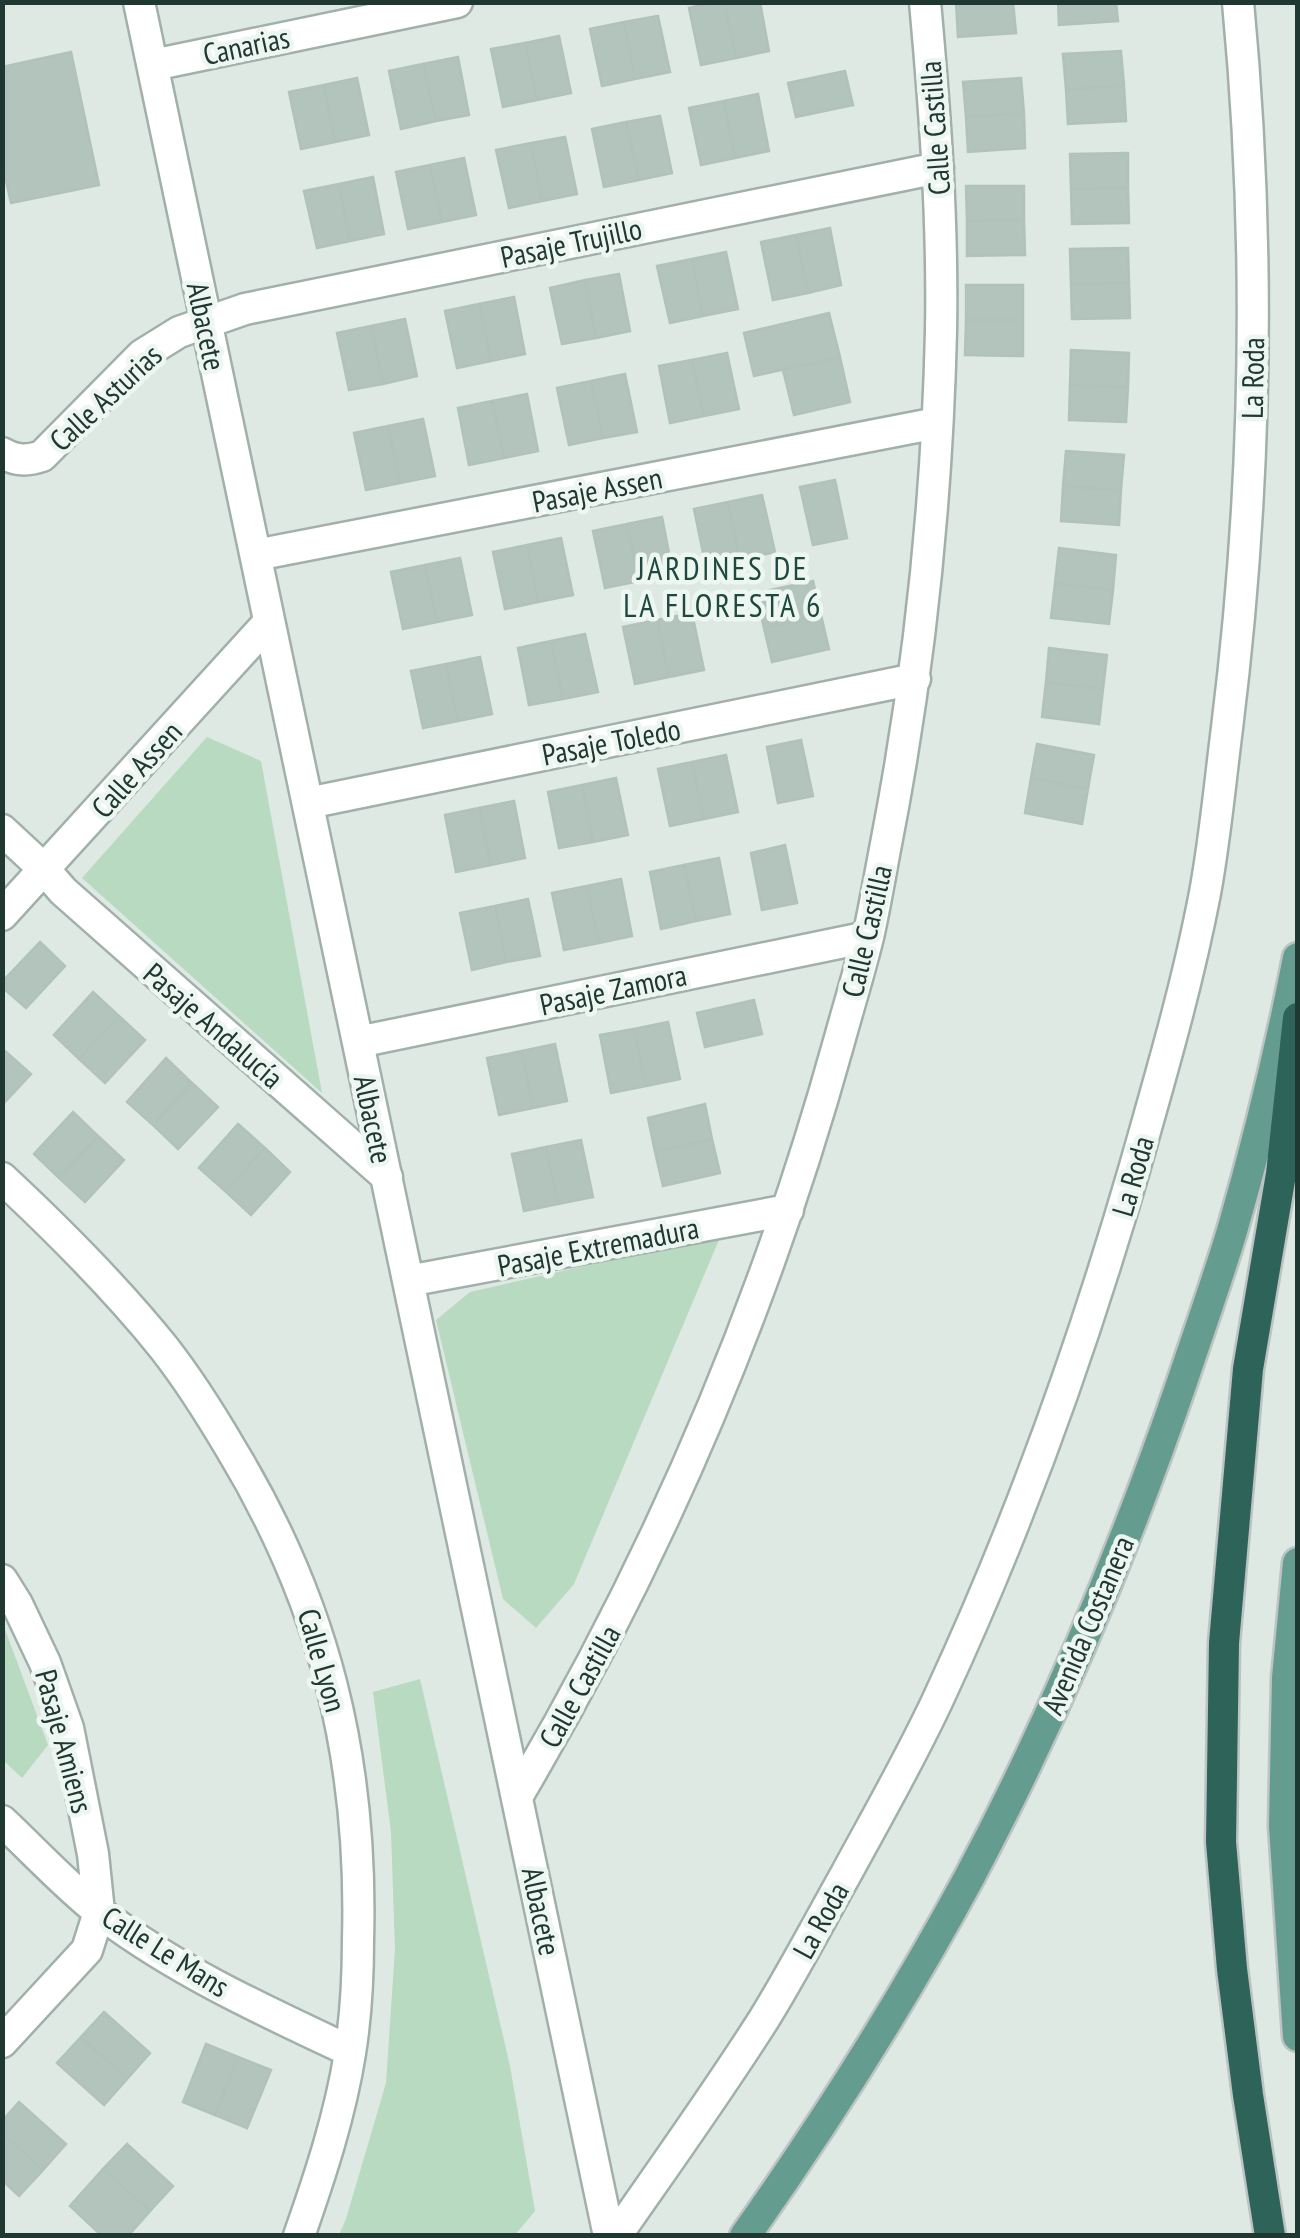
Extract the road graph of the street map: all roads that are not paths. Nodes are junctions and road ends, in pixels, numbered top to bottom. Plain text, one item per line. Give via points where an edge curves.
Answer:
1 (139, 2) edge
2 (457, 2) edge
3 (925, 2) edge
4 (1238, 2) edge
5 (152, 65) junction
6 (938, 168) junction
7 (206, 324) junction
8 (938, 422) junction
9 (2, 453) edge
10 (256, 555) junction
11 (269, 622) junction
12 (915, 680) junction
13 (308, 803) junction
14 (2, 830) edge
15 (44, 869) junction
16 (2, 916) edge
17 (868, 937) junction
18 (1298, 958) edge
19 (1298, 1018) edge
20 (358, 1042) junction
21 (386, 1177) junction
22 (2, 1178) edge
23 (788, 1210) junction
24 (408, 1281) junction
25 (1298, 1563) edge
26 (2, 1580) edge
27 (518, 1795) junction
28 (2, 1821) edge
29 (99, 1912) junction
30 (1298, 2036) edge
31 (2, 2042) edge
32 (350, 2050) junction
33 (299, 2236) edge
34 (612, 2236) edge
35 (746, 2236) edge
36 (1270, 2236) edge

1 - 5 street, Albacete
2 - 5 street, Canarias
3 - 6 street, Calle Castilla
4 - 34 street, La Roda via 1253,230 1248,507 1206,889 1169,1046 1076,1359 938,1700 767,2014
5 - 7 street, Albacete
6 - 7 street, Pasaje Trujillo via 245,309
6 - 8 street, Calle Castilla
7 - 9 street, Calle Asturias via 142,356 42,456 28,461
7 - 10 street, Albacete
8 - 10 street, Pasaje Assen
8 - 12 street, Calle Castilla
10 - 11 street, Albacete
11 - 13 street, Albacete
11 - 15 street, Calle Assen
12 - 13 street, Pasaje Toledo
12 - 17 street, Calle Castilla
13 - 20 street, Albacete
14 - 15 street, Pasaje Andalucía
15 - 16 street, Calle Assen
15 - 21 street, Pasaje Andalucía
17 - 20 street, Pasaje Zamora
17 - 23 street, Calle Castilla
18 - 35 main road, Avenida Costanera via 1232,1233 1161,1443 1087,1630 970,1875 836,2102
19 - 36 highway via 1248,1370 1224,1644 1220,1842
20 - 21 street, Albacete
21 - 24 street, Albacete
22 - 32 street, Calle Lyon via 83,1256 211,1415 252,1482 313,1617 344,1734 355,1820 360,1897
23 - 24 street, Pasaje Extremadura
23 - 27 street, Calle Castilla via 671,1506 591,1668
24 - 27 street, Albacete
25 - 30 main road via 1284,1826
26 - 29 street, Pasaje Amiens via 46,1663 68,1728
27 - 34 street, Albacete
28 - 29 street, Calle Le Mans
29 - 31 street via 87,1950
29 - 32 street, Calle Le Mans via 202,1979
32 - 33 street, Calle Lyon

